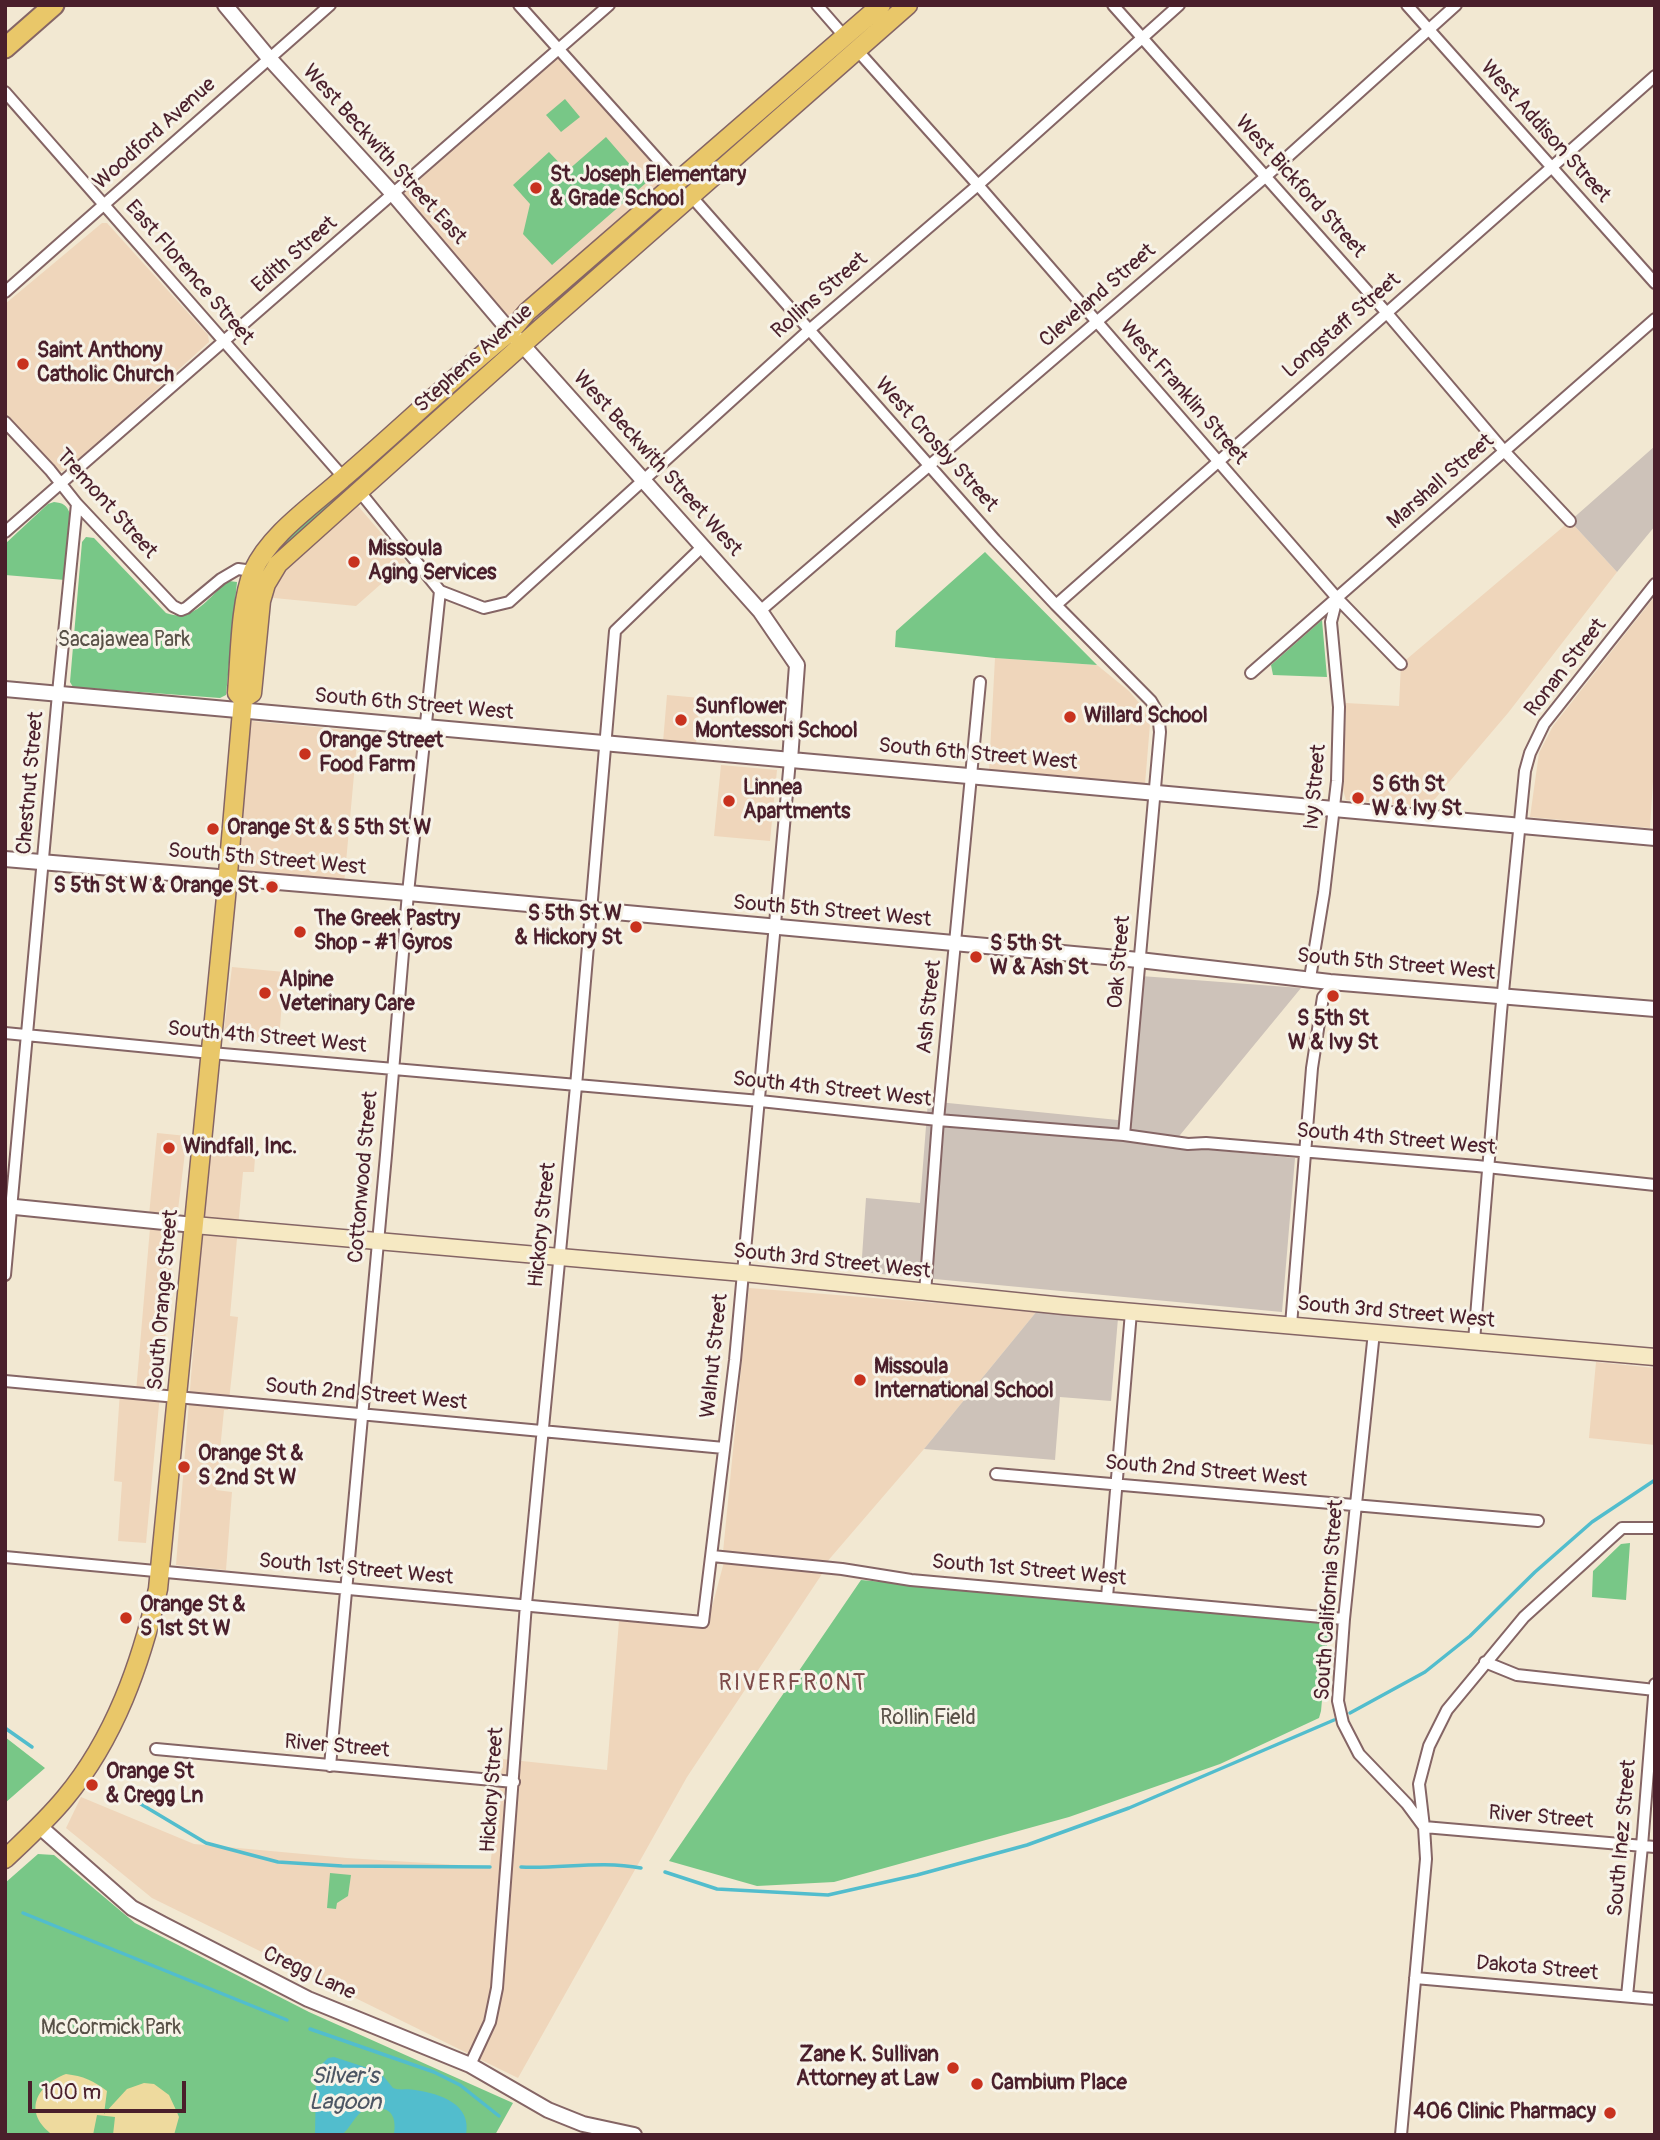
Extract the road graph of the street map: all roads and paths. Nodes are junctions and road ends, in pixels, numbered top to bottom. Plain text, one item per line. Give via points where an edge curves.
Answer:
1 (54, 5) edge
2 (225, 5) edge
3 (330, 5) edge
4 (519, 5) edge
5 (609, 5) edge
6 (817, 5) edge
7 (881, 5) edge
8 (908, 5) edge
9 (1113, 5) edge
10 (1179, 5) edge
11 (1407, 5) edge
12 (1456, 5) edge
13 (1429, 30) junction
14 (1142, 38) junction
15 (851, 44) junction
16 (5, 48) edge
17 (558, 51) junction
18 (270, 58) junction
19 (1655, 76) edge
20 (5, 92) edge
21 (1552, 167) junction
22 (1264, 178) junction
23 (678, 182) junction
24 (978, 185) junction
25 (394, 195) junction
26 (691, 196) junction
27 (103, 205) junction
28 (1655, 283) edge
29 (5, 292) edge
30 (1386, 312) junction
31 (1655, 318) edge
32 (1096, 323) junction
33 (511, 331) junction
34 (808, 331) junction
35 (224, 342) junction
36 (523, 346) junction
37 (5, 422) edge
38 (1505, 452) junction
39 (1218, 461) junction
40 (929, 466) junction
41 (344, 478) junction
42 (643, 479) junction
43 (61, 482) junction
44 (360, 492) junction
45 (78, 504) junction
46 (1570, 520) dead end
47 (5, 533) edge
48 (702, 547) junction
49 (253, 571) junction
50 (1655, 584) edge
51 (440, 591) junction
52 (1337, 598) junction
53 (1644, 598) junction
54 (1056, 606) junction
55 (1655, 607) edge
56 (760, 611) junction
57 (1401, 664) dead end
58 (1251, 673) dead end
59 (980, 682) dead end
60 (5, 688) edge
61 (58, 693) junction
62 (242, 705) junction
63 (1158, 713) joint
64 (424, 727) junction
65 (604, 744) junction
66 (790, 760) junction
67 (970, 776) junction
68 (1154, 792) junction
69 (1335, 809) junction
70 (1520, 826) junction
71 (1655, 838) edge
72 (5, 859) edge
73 (43, 862) junction
74 (228, 878) junction
75 (408, 893) junction
76 (592, 910) junction
77 (773, 927) junction
78 (956, 944) junction
79 (1139, 960) junction
80 (1310, 978) junction
81 (1336, 982) junction
82 (1504, 995) junction
83 (1655, 1009) edge
84 (5, 1032) edge
85 (28, 1034) junction
86 (211, 1053) junction
87 (392, 1069) junction
88 (576, 1086) junction
89 (760, 1101) junction
90 (938, 1120) junction
91 (1124, 1135) junction
92 (1305, 1152) junction
93 (1489, 1167) junction
94 (1655, 1185) edge
95 (8, 1207) edge
96 (194, 1225) junction
97 (379, 1240) junction
98 (559, 1257) junction
99 (743, 1273) junction
100 (5, 1275) edge
101 (925, 1293) junction
102 (1131, 1312) junction
103 (1291, 1325) junction
104 (1374, 1332) junction
105 (1474, 1341) junction
106 (1655, 1356) edge
107 (5, 1381) edge
108 (178, 1397) junction
109 (362, 1415) junction
110 (542, 1430) junction
111 (724, 1448) junction
112 (996, 1474) dead end
113 (1118, 1484) junction
114 (1356, 1505) junction
115 (1538, 1521) dead end
116 (1655, 1528) edge
117 (712, 1556) junction
118 (5, 1557) edge
119 (161, 1572) junction
120 (346, 1588) junction
121 (1108, 1597) junction
122 (526, 1604) junction
123 (1344, 1619) junction
124 (703, 1622) joint
125 (1485, 1662) junction
126 (1655, 1684) edge
127 (1654, 1690) edge
128 (156, 1749) dead end
129 (330, 1766) junction
130 (514, 1782) junction
131 (39, 1826) junction
132 (1424, 1826) junction
133 (1642, 1846) junction
134 (1655, 1847) edge
135 (5, 1859) edge
136 (1415, 1978) junction
137 (1627, 1996) junction
138 (1655, 2000) edge
139 (470, 2065) junction
140 (634, 2135) edge
141 (1401, 2135) edge

1 - 16 highway
2 - 18 street, West Beckwith Street East
3 - 18 street, Woodford Avenue
4 - 17 street
5 - 17 street, Edith Street
6 - 15 street, West Franklin Street
7 - 15 main road, Stephens Avenue
8 - 15 main road, Stephens Avenue
9 - 14 street, West Bickford Street
10 - 14 street, Rollins Street
11 - 13 street, West Addison Street
12 - 13 street, Cleveland Street
13 - 21 street, West Addison Street
13 - 22 street, Cleveland Street
14 - 22 street, West Bickford Street
14 - 24 street, Rollins Street
15 - 23 main road, Stephens Avenue
15 - 24 street, West Franklin Street
15 - 26 main road, Stephens Avenue
17 - 23 street
17 - 25 street, Edith Street
18 - 25 street, West Beckwith Street East
18 - 27 street, Woodford Avenue
19 - 21 street, Longstaff Street
20 - 27 street, East Florence Street
21 - 28 street, West Addison Street
21 - 30 street, Longstaff Street
22 - 30 street, West Bickford Street
22 - 32 street, Cleveland Street
23 - 33 main road, Stephens Avenue via 527,312
24 - 32 street, West Franklin Street
24 - 34 street, Rollins Street
25 - 33 street, West Beckwith Street East
25 - 35 street, Edith Street
26 - 34 street, West Crosby Street
26 - 36 main road, Stephens Avenue
27 - 29 street, Woodford Avenue
27 - 35 street, East Florence Street
30 - 38 street, West Bickford Street
30 - 39 street, Longstaff Street
31 - 38 street, Marshall Street
32 - 39 street, West Franklin Street
32 - 40 street, Cleveland Street
33 - 36 street, West Beckwith Street East
33 - 41 main road, Stephens Avenue
34 - 40 street, West Crosby Street
34 - 42 street, Rollins Street
35 - 41 street, East Florence Street
35 - 43 street, Edith Street
36 - 42 street, West Beckwith Street West
36 - 44 main road, Stephens Avenue
37 - 43 street, Tremont Street
38 - 46 street, West Bickford Street
38 - 52 street, Marshall Street
39 - 52 street, West Franklin Street
39 - 54 street, Longstaff Street
40 - 54 street, West Crosby Street
40 - 56 street, Cleveland Street
41 - 49 main road, Stephens Avenue via 266,550
42 - 48 street, West Beckwith Street West
42 - 51 street, Rollins Street via 509,602 484,608
43 - 45 street, Tremont Street
43 - 47 street, Edith Street
44 - 51 street
44 - 62 main road, Stephens Avenue via 301,542 272,574 261,601 252,693
45 - 49 street, Tremont Street via 181,610 238,569
45 - 61 street, Chestnut Street
48 - 56 street, West Beckwith Street West
48 - 65 street, Hickory Street via 615,631
49 - 62 main road, Stephens Avenue via 246,597 237,693
50 - 53 street, Ronan Street
51 - 64 street, Cottonwood Street
52 - 57 street, West Franklin Street
52 - 58 street, Marshall Street
52 - 69 street, Ivy Street via 1331,622 1340,728
53 - 55 street
53 - 70 street, Ronan Street via 1535,740 1525,771
54 - 63 street, West Crosby Street
56 - 66 street, West Beckwith Street West via 797,665
59 - 67 street, Ash Street
60 - 61 street, South 6th Street West
61 - 62 street, South 6th Street West
61 - 73 street, Chestnut Street
62 - 64 street, South 6th Street West
62 - 74 main road, South Orange Street
63 - 68 street, Oak Street
64 - 65 street, South 6th Street West
64 - 75 street, Cottonwood Street
65 - 66 street, South 6th Street West
65 - 76 street, Hickory Street
66 - 67 street, South 6th Street West
66 - 77 street, Walnut Street
67 - 68 street, South 6th Street West
67 - 78 street, Ash Street
68 - 69 street, South 6th Street West
68 - 79 street, Oak Street
69 - 70 street, South 6th Street West
69 - 80 street, Ivy Street
70 - 71 street, South 6th Street West
70 - 82 street
72 - 73 street, South 5th Street West
73 - 74 street, South 5th Street West
73 - 85 street, Chestnut Street
74 - 75 street, South 5th Street West
74 - 86 main road, South Orange Street
75 - 76 street, South 5th Street West
75 - 87 street, Cottonwood Street
76 - 77 street, South 5th Street West
76 - 88 street, Hickory Street
77 - 78 street, South 5th Street West
77 - 89 street, Walnut Street
78 - 79 street, South 5th Street West
78 - 90 street, Ash Street
79 - 80 street, South 5th Street West
79 - 91 street, Oak Street
80 - 81 street, South 5th Street West
81 - 82 street, South 5th Street West
81 - 92 street via 1323,997
82 - 83 street, South 5th Street West
82 - 93 street
84 - 85 street, South 4th Street West
85 - 86 street, South 4th Street West
85 - 95 street, Chestnut Street
86 - 87 street, South 4th Street West
86 - 96 main road, South Orange Street
87 - 88 street, South 4th Street West
87 - 97 street, Cottonwood Street
88 - 89 street, South 4th Street West
88 - 98 street, Hickory Street
89 - 90 street, South 4th Street West
89 - 99 street, Walnut Street
90 - 91 street, South 4th Street West
90 - 101 street, Ash Street
91 - 92 street, South 4th Street West
92 - 93 street, South 4th Street West
92 - 103 street
93 - 94 street, South 4th Street West
93 - 105 street
95 - 96 street, South 3rd Street West
95 - 100 street, Chestnut Street
96 - 97 main road, South 3rd Street West
96 - 108 main road, South Orange Street
97 - 98 main road, South 3rd Street West
97 - 109 street, Cottonwood Street
98 - 99 main road, South 3rd Street West
98 - 110 street, Hickory Street
99 - 101 main road, South 3rd Street West
99 - 111 street, Walnut Street
101 - 102 main road, South 3rd Street West
102 - 103 main road, South 3rd Street West
102 - 113 street
103 - 104 main road, South 3rd Street West
104 - 105 main road, South 3rd Street West
104 - 114 street, South California Street
105 - 106 main road, South 3rd Street West
107 - 108 street, South 2nd Street West
108 - 109 street, South 2nd Street West
108 - 119 main road, South Orange Street
109 - 110 street, South 2nd Street West
109 - 120 street, Cottonwood Street
110 - 111 street, South 2nd Street West
110 - 122 street, Hickory Street
111 - 117 street, Walnut Street
112 - 113 street, South 2nd Street West
113 - 114 street, South 2nd Street West
113 - 121 street
114 - 115 street, South 2nd Street West
114 - 123 street, South California Street
116 - 125 street via 1629,1527 1616,1532 1524,1617
117 - 121 street, South 1st Street West
117 - 124 street, Walnut Street
118 - 119 street, South 1st Street West
119 - 120 street, South 1st Street West
119 - 131 main road, South Orange Street via 141,1656 109,1730 66,1796
120 - 122 street, South 1st Street West
120 - 129 street, Cottonwood Street
121 - 123 street, South 1st Street West
122 - 124 street, South 1st Street West
122 - 130 street, Hickory Street
123 - 132 street, South California Street via 1338,1701 1343,1723 1360,1754
125 - 127 street via 1517,1675
125 - 132 street via 1447,1710 1429,1746 1419,1784
126 - 127 street, South Inez Street
127 - 133 street, South Inez Street
128 - 129 street, River Street
129 - 130 street, River Street
130 - 139 street, Hickory Street via 494,2008
131 - 135 main road, South Orange Street
131 - 139 street, Cregg Lane via 132,1908 164,1926 308,1999
132 - 133 street, River Street
132 - 136 street via 1426,1859
133 - 134 street, River Street
133 - 137 street, South Inez Street
136 - 137 street, Dakota Street
136 - 141 street
137 - 138 street, Dakota Street
139 - 140 street, Cregg Lane via 548,2110 583,2124

